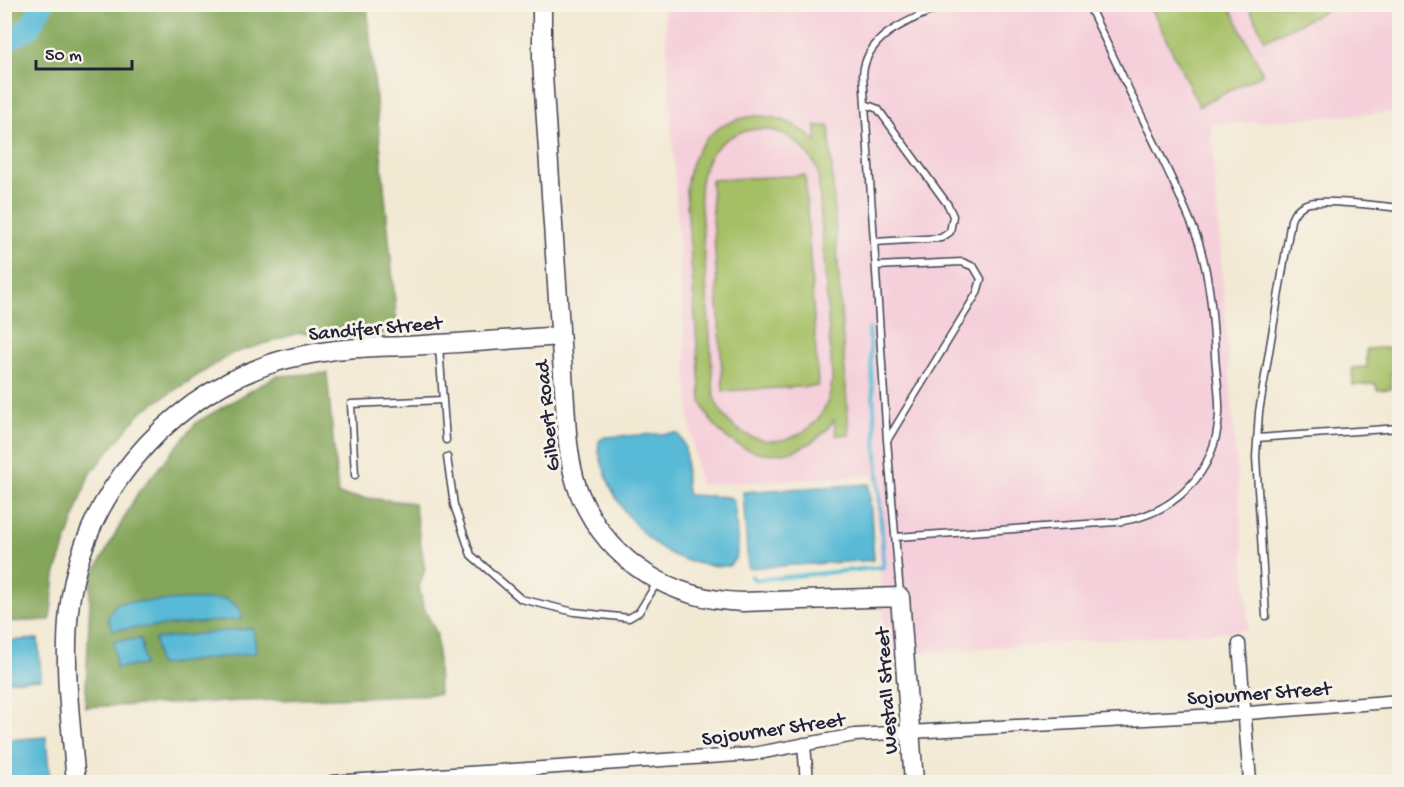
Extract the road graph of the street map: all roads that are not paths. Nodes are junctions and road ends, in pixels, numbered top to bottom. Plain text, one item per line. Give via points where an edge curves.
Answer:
1 (542, 4) edge
2 (946, 4) edge
3 (1088, 4) edge
4 (865, 104) junction
5 (1400, 208) edge
6 (875, 242) junction
7 (876, 266) junction
8 (560, 336) junction
9 (438, 344) junction
10 (443, 400) junction
11 (1400, 428) edge
12 (1257, 438) junction
13 (446, 440) dead end
14 (887, 440) junction
15 (447, 457) dead end
16 (356, 475) dead end
17 (896, 537) junction
18 (658, 581) junction
19 (900, 597) junction
20 (1266, 616) dead end
21 (1239, 644) dead end
22 (1400, 701) edge
23 (1244, 713) junction
24 (910, 732) junction
25 (804, 744) junction
26 (378, 781) edge
27 (76, 783) edge
28 (332, 783) edge
29 (807, 783) edge
30 (914, 783) edge
31 (1250, 783) edge

1 - 8 street, Gilbert Road
2 - 4 lane via 875,43 864,66
3 - 17 lane via 1198,241 1212,304 1219,415 1212,449 1197,477 1173,501 1146,516 1127,521
4 - 6 lane
4 - 6 lane via 878,109 953,216 950,232 941,238
5 - 12 lane via 1316,201 1294,212
6 - 7 lane
7 - 14 lane
7 - 14 lane via 962,262 974,267 981,279 980,288
8 - 9 street, Sandifer Street
8 - 18 street, Gilbert Road via 569,455 580,495 604,534 639,569
9 - 10 lane
9 - 27 street, Sandifer Street via 331,350 268,364 195,402 150,439 129,464 88,535 69,609 67,647
10 - 13 lane
10 - 16 lane via 351,404
11 - 12 lane
12 - 20 lane
14 - 17 lane
15 - 18 lane via 454,505 471,555 521,599 574,612 629,618 639,612
17 - 19 lane
18 - 19 street, Gilbert Road via 692,596 726,602
19 - 24 street, Westall Street
21 - 23 street
22 - 23 street, Sojourner Street
23 - 24 street, Sojourner Street
23 - 31 street
24 - 25 street, Sojourner Street via 855,735
24 - 30 street, Westall Street
25 - 26 street, Sojourner Street via 753,754
25 - 29 street
26 - 28 street, Sojourner Street

